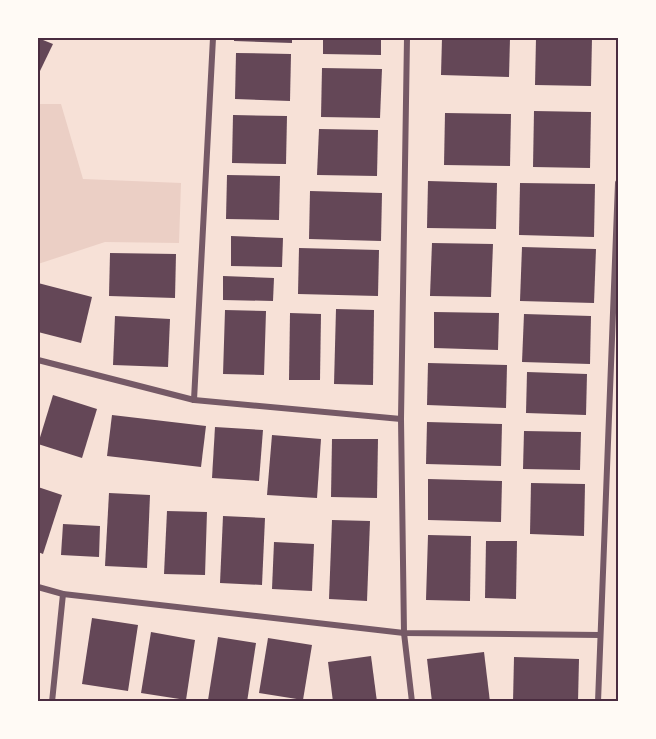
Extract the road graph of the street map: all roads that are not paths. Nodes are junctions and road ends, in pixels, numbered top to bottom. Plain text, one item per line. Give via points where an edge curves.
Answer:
1 (213, 38) edge
2 (407, 38) edge
3 (618, 183) edge
4 (38, 360) edge
5 (194, 400) junction
6 (401, 419) junction
7 (38, 586) edge
8 (63, 594) junction
9 (404, 633) junction
10 (600, 635) junction
11 (52, 702) edge
12 (412, 702) edge
13 (598, 702) edge

1 - 5 street
2 - 6 street
3 - 10 street
4 - 5 street
5 - 6 street
6 - 9 street
7 - 8 street
8 - 9 street
8 - 11 street
9 - 10 street
9 - 12 street
10 - 13 street

